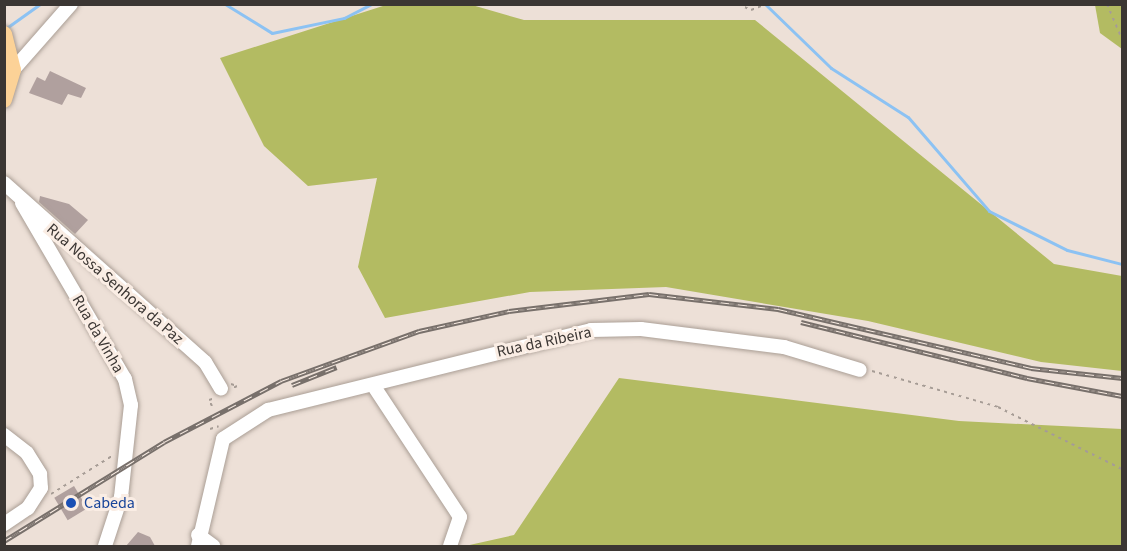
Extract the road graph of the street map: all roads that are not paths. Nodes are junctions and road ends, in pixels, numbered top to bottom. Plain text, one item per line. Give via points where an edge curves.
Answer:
1 (71, 4) edge
2 (5, 35) edge
3 (13, 70) junction
4 (4, 100) edge
5 (4, 183) edge
6 (22, 203) junction
7 (860, 370) road end
8 (374, 385) junction
9 (221, 389) dead end
10 (4, 435) edge
11 (4, 524) edge
12 (198, 541) edge
13 (105, 546) edge
14 (213, 546) edge
15 (450, 546) edge

1 - 3 street
2 - 3 main road
3 - 4 main road
5 - 6 street, Rua Nossa Senhora da Paz
6 - 9 street, Rua Nossa Senhora da Paz via 205,362
6 - 13 street, Rua da Vinha via 125,379 131,405 130,446 122,497
7 - 8 street, Rua da Ribeira via 784,347 641,329 591,330
8 - 12 street, Rua da Ribeira via 268,410 236,429 219,448
8 - 15 street via 460,517
10 - 11 street via 40,474 41,488 28,508
12 - 14 street

